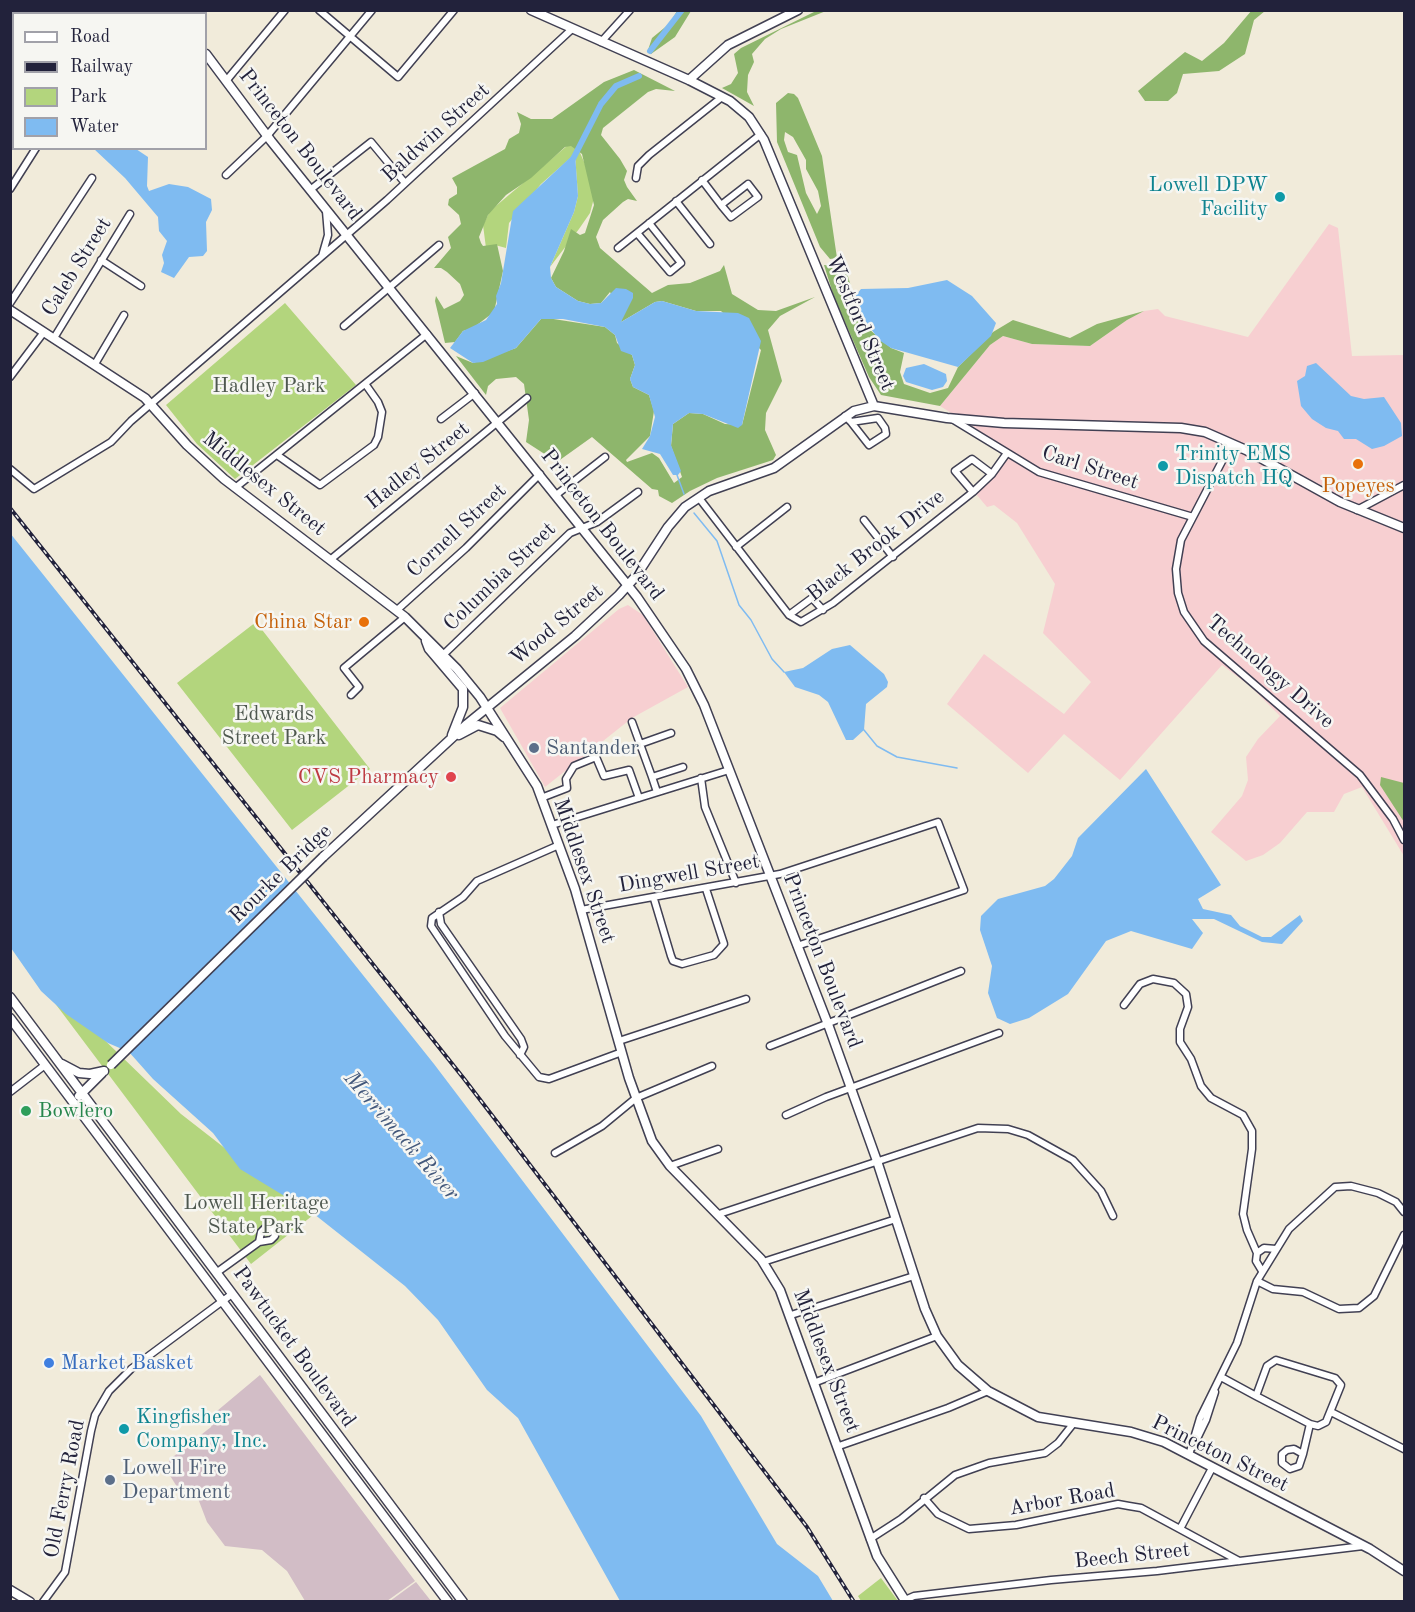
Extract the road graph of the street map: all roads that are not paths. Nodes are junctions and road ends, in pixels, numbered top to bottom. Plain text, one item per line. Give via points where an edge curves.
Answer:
1 (285, 10) edge
2 (319, 10) edge
3 (372, 10) edge
4 (454, 10) edge
5 (630, 10) edge
6 (798, 10) edge
7 (536, 12) edge
8 (572, 29) junction
9 (350, 36) junction
10 (602, 42) junction
11 (207, 55) edge
12 (689, 80) junction
13 (225, 81) junction
14 (722, 98) junction
15 (760, 134) junction
16 (267, 136) junction
17 (35, 150) edge
18 (226, 175) dead end
19 (92, 177) dead end
20 (636, 178) dead end
21 (702, 180) junction
22 (405, 183) junction
23 (10, 189) edge
24 (310, 190) junction
25 (676, 201) junction
26 (721, 205) junction
27 (325, 207) junction
28 (130, 214) dead end
29 (649, 223) junction
30 (636, 234) junction
31 (347, 235) junction
32 (710, 244) dead end
33 (439, 245) dead end
34 (618, 248) dead end
35 (321, 258) junction
36 (101, 260) junction
37 (141, 286) dead end
38 (389, 287) junction
39 (10, 303) edge
40 (10, 310) edge
41 (124, 315) dead end
42 (344, 326) dead end
43 (44, 332) junction
44 (427, 334) junction
45 (54, 338) junction
46 (95, 364) junction
47 (10, 377) edge
48 (366, 385) junction
49 (475, 393) junction
50 (527, 399) dead end
51 (152, 405) junction
52 (874, 406) junction
53 (951, 418) junction
54 (441, 419) dead end
55 (848, 419) junction
56 (498, 422) junction
57 (1231, 444) junction
58 (1007, 453) junction
59 (277, 455) junction
60 (605, 457) dead end
61 (10, 469) edge
62 (540, 474) junction
63 (992, 474) junction
64 (1404, 485) edge
65 (235, 488) junction
66 (638, 492) dead end
67 (973, 492) junction
68 (556, 495) junction
69 (1380, 497) junction
70 (699, 498) junction
71 (787, 507) dead end
72 (1357, 510) junction
73 (1193, 517) junction
74 (1376, 518) junction
75 (864, 520) dead end
76 (582, 527) junction
77 (1404, 528) edge
78 (736, 547) junction
79 (892, 557) junction
80 (330, 560) junction
81 (628, 585) junction
82 (397, 610) junction
83 (823, 610) junction
84 (789, 615) junction
85 (405, 617) junction
86 (423, 635) junction
87 (443, 655) junction
88 (351, 695) dead end
89 (487, 707) junction
90 (632, 722) dead end
91 (671, 733) dead end
92 (451, 738) junction
93 (508, 740) junction
94 (640, 744) junction
95 (683, 767) dead end
96 (729, 770) junction
97 (652, 777) junction
98 (701, 778) junction
99 (657, 792) junction
100 (541, 798) junction
101 (639, 798) junction
102 (552, 825) junction
103 (1404, 840) edge
104 (559, 845) junction
105 (770, 876) junction
106 (736, 883) junction
107 (706, 889) junction
108 (654, 898) junction
109 (581, 910) junction
110 (439, 912) junction
111 (797, 946) junction
112 (961, 971) dead end
113 (10, 997) edge
114 (746, 999) dead end
115 (1124, 1005) dead end
116 (10, 1018) edge
117 (827, 1024) junction
118 (999, 1034) dead end
119 (619, 1041) junction
120 (770, 1046) dead end
121 (50, 1051) junction
122 (622, 1052) junction
123 (520, 1055) junction
124 (45, 1065) junction
125 (712, 1066) dead end
126 (108, 1068) junction
127 (851, 1088) junction
128 (10, 1092) edge
129 (81, 1094) junction
130 (636, 1098) junction
131 (73, 1103) junction
132 (786, 1115) dead end
133 (718, 1149) dead end
134 (555, 1154) dead end
135 (877, 1161) junction
136 (670, 1166) junction
137 (1404, 1212) edge
138 (719, 1214) junction
139 (1113, 1216) dead end
140 (896, 1219) junction
141 (1404, 1235) edge
142 (259, 1242) dead end
143 (1276, 1249) junction
144 (1257, 1252) junction
145 (763, 1262) junction
146 (1262, 1271) junction
147 (216, 1273) junction
148 (914, 1276) junction
149 (1257, 1281) junction
150 (232, 1294) junction
151 (222, 1301) junction
152 (791, 1315) junction
153 (938, 1336) junction
154 (1221, 1377) junction
155 (816, 1382) junction
156 (988, 1391) junction
157 (1256, 1396) junction
158 (1331, 1412) junction
159 (1073, 1424) junction
160 (1310, 1424) junction
161 (839, 1446) junction
162 (1404, 1449) edge
163 (1303, 1454) dead end
164 (1189, 1455) junction
165 (1212, 1468) junction
166 (924, 1498) junction
167 (1180, 1529) junction
168 (870, 1539) junction
169 (1363, 1546) junction
170 (1240, 1561) junction
171 (1402, 1570) edge
172 (10, 1590) edge
173 (906, 1601) edge
174 (30, 1602) edge
175 (43, 1602) edge
176 (448, 1602) edge
177 (463, 1602) edge

1 - 13 street
2 - 9 street
3 - 9 street
4 - 9 street via 398,77
5 - 10 street
6 - 12 main road via 728,45
7 - 8 main road, Westford Street
8 - 10 main road, Westford Street
8 - 22 street, Baldwin Street
9 - 16 street
10 - 12 main road, Westford Street
11 - 13 main road, Princeton Boulevard
12 - 14 main road, Westford Street
13 - 16 main road, Princeton Boulevard
14 - 15 main road, Westford Street via 749,117
14 - 20 street via 649,155 638,166
15 - 21 street
15 - 52 main road, Westford Street
16 - 18 street
16 - 24 main road, Princeton Boulevard
17 - 23 street
19 - 39 street
21 - 25 street
21 - 26 street
22 - 24 street via 371,142
22 - 31 street, Baldwin Street
24 - 27 main road, Princeton Boulevard
25 - 29 street
25 - 32 street
26 - 26 street via 731,218 758,197 748,184
27 - 31 main road, Princeton Boulevard
27 - 35 street via 328,235
28 - 36 street, Caleb Street
29 - 30 street
29 - 30 street via 681,263 670,272
30 - 34 street
31 - 35 street, Baldwin Street
31 - 38 main road, Princeton Boulevard
33 - 38 street
35 - 51 street, Baldwin Street
36 - 37 street
36 - 45 street, Caleb Street
38 - 42 street
38 - 44 main road, Princeton Boulevard
40 - 43 main road, Middlesex Street
41 - 46 street
43 - 45 main road, Middlesex Street
43 - 47 street
44 - 48 street
44 - 49 main road, Princeton Boulevard
45 - 46 main road, Middlesex Street
46 - 51 main road, Middlesex Street
48 - 59 street
48 - 59 street via 382,412 375,445 320,485
49 - 54 street
49 - 56 main road, Princeton Boulevard
50 - 56 street, Hadley Street
51 - 61 street, Baldwin Street via 111,442 34,489
51 - 65 main road, Middlesex Street via 187,445
52 - 53 main road, Westford Street
52 - 55 main road, Wood Street
53 - 57 main road, Westford Street via 1054,426 1181,428 1205,432
53 - 58 street, Carl Street
55 - 55 street via 869,445 886,434 878,418
55 - 70 main road, Wood Street via 774,468
56 - 62 main road, Princeton Boulevard
56 - 80 street, Hadley Street
57 - 72 main road, Westford Street
57 - 73 street, Technology Drive
58 - 63 street, Black Brook Drive
58 - 73 street, Carl Street via 1054,477
59 - 65 street
60 - 68 street
62 - 68 main road, Princeton Boulevard
62 - 82 street, Cornell Street
63 - 67 street, Black Brook Drive
63 - 67 street via 972,459 956,471
64 - 69 street
65 - 80 main road, Middlesex Street
66 - 76 street, Columbia Street via 597,522
67 - 79 street, Black Brook Drive
68 - 76 main road, Princeton Boulevard
69 - 72 street
69 - 74 street via 1370,506
70 - 78 street, Black Brook Drive
70 - 81 main road, Wood Street via 668,527
71 - 78 street
72 - 74 main road, Westford Street
73 - 103 street, Technology Drive via 1181,540 1176,569 1178,593 1187,620 1204,641 1360,775
74 - 77 main road, Westford Street
75 - 79 street
76 - 81 main road, Princeton Boulevard
76 - 87 street, Columbia Street via 570,533
78 - 84 street, Black Brook Drive
79 - 83 street, Black Brook Drive
80 - 82 main road, Middlesex Street
81 - 89 main road, Wood Street via 575,636
81 - 96 main road, Princeton Boulevard via 686,669
82 - 85 main road, Middlesex Street
83 - 84 street, Black Brook Drive via 801,622
83 - 84 street via 812,598
85 - 86 main road, Middlesex Street
85 - 88 street via 344,668 359,687
86 - 87 main road, Middlesex Street
86 - 92 main road via 429,649 463,689 463,707
87 - 89 main road, Middlesex Street
89 - 92 main road, Rourke Bridge
89 - 93 main road, Middlesex Street
90 - 94 street
91 - 94 street
92 - 93 main road via 478,725 497,731
92 - 126 main road, Rourke Bridge, bridge
93 - 100 main road, Middlesex Street
94 - 97 street
95 - 97 street
96 - 98 street
96 - 105 main road, Princeton Boulevard
97 - 99 street
98 - 99 street
98 - 106 street via 705,807
99 - 101 street
100 - 101 street via 567,788 566,779 574,766 596,757 604,776 629,771
100 - 102 main road, Middlesex Street
101 - 102 street
102 - 104 main road, Middlesex Street
104 - 109 main road, Middlesex Street
104 - 110 street via 477,881 463,897
105 - 106 street, Dingwell Street
105 - 111 main road, Princeton Boulevard
105 - 111 street, Dingwell Street via 938,822 964,890
106 - 107 street, Dingwell Street
107 - 108 street, Dingwell Street
107 - 108 street via 724,944 714,955 682,964 670,956
108 - 109 street, Dingwell Street
109 - 119 main road, Middlesex Street
110 - 123 street via 441,924 521,1039 524,1047
110 - 123 street via 432,918 432,929
111 - 117 main road, Princeton Boulevard
112 - 117 street
113 - 121 main road, Pawtucket Boulevard
114 - 119 street
115 - 144 street via 1140,984 1153,979 1174,983 1186,994 1188,1006 1180,1042 1201,1086 1211,1098 1243,1115 1252,1131 1243,1214
116 - 124 main road, Pawtucket Boulevard
117 - 120 street
117 - 127 main road, Princeton Boulevard
118 - 127 street
119 - 122 main road, Middlesex Street
121 - 126 main road via 70,1070 90,1074
121 - 129 main road, Pawtucket Boulevard
122 - 123 street via 545,1079
122 - 130 main road, Middlesex Street
124 - 128 street
124 - 131 main road, Pawtucket Boulevard
125 - 130 street
126 - 129 main road, Rourke Bridge
127 - 132 street
127 - 135 main road, Princeton Street
129 - 131 main road, Rourke Bridge
129 - 147 main road, Pawtucket Boulevard
130 - 134 street via 602,1126
130 - 136 main road, Middlesex Street via 652,1141
131 - 151 main road, Pawtucket Boulevard
133 - 136 street
135 - 138 street
135 - 139 street via 968,1130 1008,1129 1028,1135 1073,1160 1101,1191
135 - 140 main road, Princeton Street
136 - 138 main road, Middlesex Street
137 - 143 street via 1396,1202 1378,1193 1351,1186 1335,1187 1289,1229
138 - 145 main road, Middlesex Street
140 - 145 street
140 - 148 main road, Princeton Street
141 - 149 street via 1374,1296 1359,1308 1339,1309 1303,1292
142 - 147 street
143 - 144 street
143 - 146 street
144 - 146 street
145 - 152 main road, Middlesex Street
146 - 149 street
147 - 150 main road, Pawtucket Boulevard
148 - 152 street
148 - 153 main road, Princeton Street
149 - 154 street
150 - 151 street, Old Ferry Road
150 - 177 main road, Pawtucket Boulevard
151 - 175 street, Old Ferry Road via 131,1368 108,1391 91,1431 66,1572
151 - 176 main road, Pawtucket Boulevard
152 - 155 main road, Middlesex Street
153 - 155 street
153 - 156 main road, Princeton Street via 958,1365
154 - 157 street
154 - 164 street
155 - 161 main road, Middlesex Street
156 - 159 main road, Princeton Street via 1038,1417
156 - 161 street
157 - 158 street via 1268,1364 1278,1360 1338,1379 1341,1389
157 - 160 street
158 - 160 street via 1322,1425
158 - 162 street
159 - 164 main road, Princeton Street via 1145,1435
159 - 166 street via 1046,1453 965,1470
160 - 163 street
161 - 168 main road, Middlesex Street
164 - 165 main road, Princeton Street
165 - 167 street
165 - 169 main road, Princeton Street
166 - 167 street, Arbor Road via 938,1514 969,1529 1016,1525 1118,1504 1141,1508
166 - 168 street
167 - 170 street, Arbor Road
168 - 173 main road, Middlesex Street via 883,1568
169 - 170 street, Beech Street
169 - 171 main road, Princeton Street
170 - 173 street, Beech Street via 914,1596
172 - 174 main road

